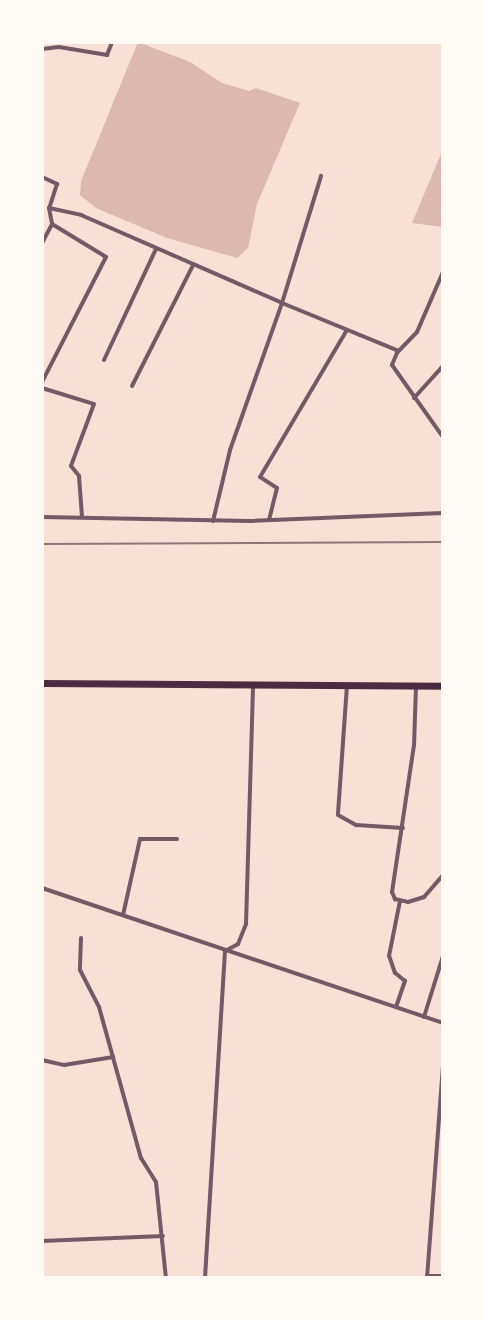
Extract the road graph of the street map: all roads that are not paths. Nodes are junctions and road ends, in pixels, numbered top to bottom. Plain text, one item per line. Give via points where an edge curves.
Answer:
1 (112, 42) edge
2 (42, 49) edge
3 (321, 176) dead end
4 (42, 177) edge
5 (49, 208) junction
6 (52, 224) junction
7 (42, 243) edge
8 (156, 249) junction
9 (193, 265) junction
10 (443, 272) edge
11 (282, 303) junction
12 (347, 330) junction
13 (399, 351) junction
14 (104, 360) dead end
15 (443, 366) edge
16 (42, 382) edge
17 (132, 386) dead end
18 (42, 388) edge
19 (414, 398) junction
20 (443, 437) edge
21 (443, 513) edge
22 (42, 517) edge
23 (82, 517) junction
24 (269, 520) junction
25 (213, 521) junction
26 (42, 683) edge
27 (253, 684) junction
28 (347, 685) junction
29 (416, 686) junction
30 (443, 686) edge
31 (403, 828) junction
32 (177, 839) dead end
33 (443, 875) edge
34 (42, 888) edge
35 (400, 902) junction
36 (123, 915) junction
37 (81, 938) dead end
38 (225, 951) junction
39 (443, 956) edge
40 (396, 1007) junction
41 (424, 1017) junction
42 (443, 1023) edge
43 (113, 1057) junction
44 (42, 1060) edge
45 (443, 1067) edge
46 (163, 1236) junction
47 (42, 1241) edge
48 (441, 1276) edge
49 (427, 1277) edge
50 (166, 1278) edge
51 (205, 1278) edge

1 - 2 street via 107,55 59,47
3 - 11 street
4 - 5 street via 57,184
5 - 6 street
5 - 8 street via 81,215
6 - 7 street
6 - 16 street via 106,257
8 - 9 street
8 - 14 street
9 - 11 street
9 - 17 street
10 - 13 street via 417,332
11 - 12 street
11 - 25 street via 230,450
12 - 13 street
12 - 24 street via 260,477 277,488
13 - 19 street via 392,365
15 - 19 street
18 - 23 street via 94,404 71,466 79,476
19 - 20 street
21 - 24 street
22 - 23 street
23 - 25 street
24 - 25 street
26 - 27 highway
27 - 28 highway
27 - 38 street via 246,924 238,944
28 - 29 highway
28 - 31 street via 338,815 356,825
29 - 30 highway
29 - 31 street via 414,745
31 - 35 street via 392,892
32 - 36 street via 140,839
33 - 35 street via 424,897
34 - 36 street
35 - 40 street via 389,956 395,973 405,981
36 - 38 street
37 - 43 street via 80,970 99,1007
38 - 40 street
38 - 51 street
39 - 41 street
40 - 41 street
41 - 42 street
43 - 44 street via 64,1065
43 - 46 street via 141,1158 156,1182
45 - 49 street
46 - 47 street
46 - 50 street
48 - 49 street

